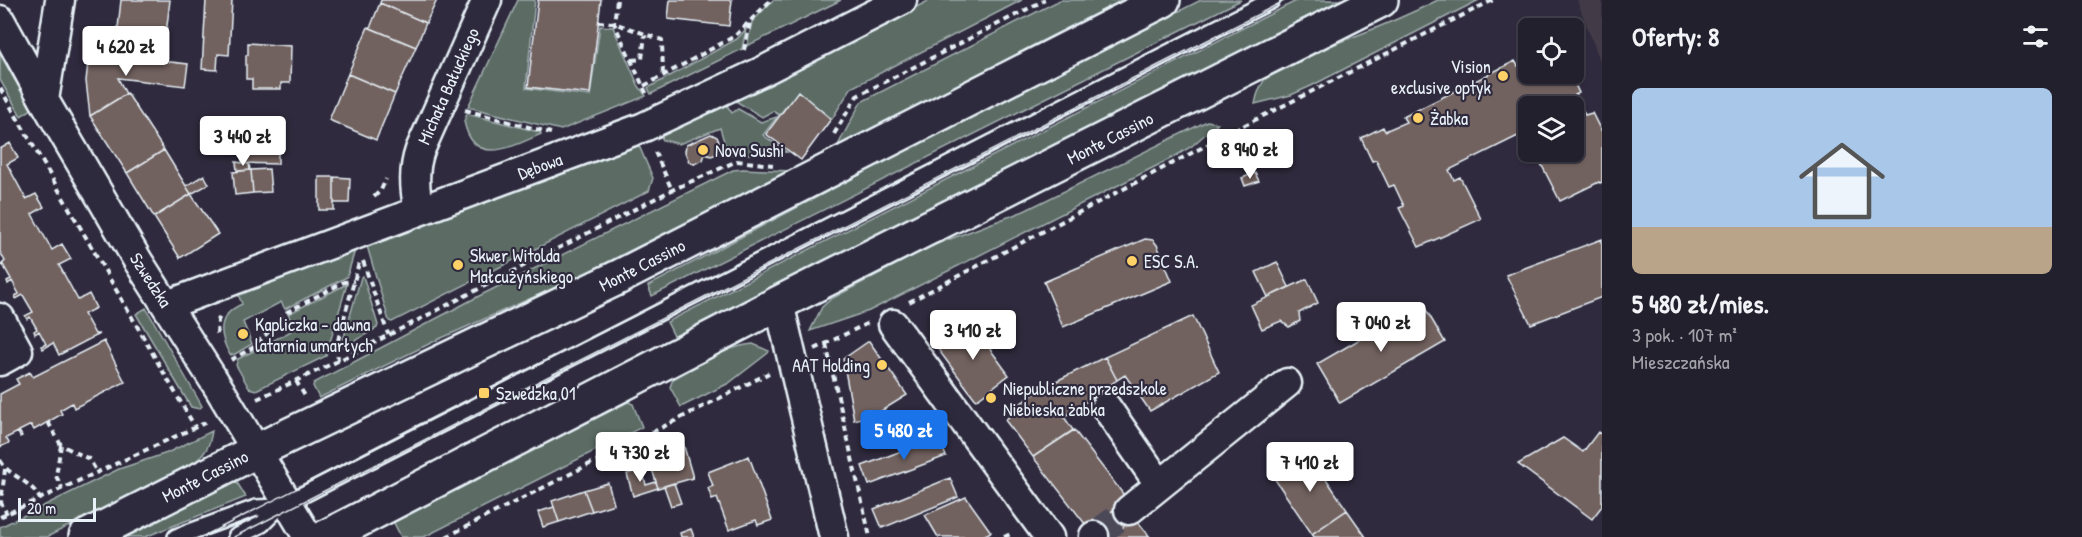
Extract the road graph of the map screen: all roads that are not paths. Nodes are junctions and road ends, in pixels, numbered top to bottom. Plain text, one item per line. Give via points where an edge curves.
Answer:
1 (60, 0) edge
2 (487, 0) edge
3 (902, 0) edge
4 (1163, 0) edge
5 (1272, 0) edge
6 (1381, 0) edge
7 (0, 20) edge
8 (44, 100) junction
9 (419, 209) junction
10 (779, 303) junction
11 (168, 305) junction
12 (891, 316) road end
13 (0, 318) edge
14 (0, 361) edge
15 (1287, 383) dead end
16 (1106, 407) dead end
17 (256, 451) junction
18 (1161, 485) junction
19 (283, 505) junction
20 (1129, 510) tunnel mouth
21 (86, 537) edge
22 (176, 537) edge
23 (236, 537) edge
24 (308, 537) edge
25 (326, 537) edge
26 (834, 537) edge
27 (1049, 537) edge

1 - 8 street
2 - 9 street, Michała Bałuckiego via 420,150 415,174
3 - 9 street, Dębowa via 644,127
4 - 17 main road, Monte Cassino via 617,278
5 - 19 lane
6 - 10 main road, Monte Cassino
7 - 8 street, Szwedzka
8 - 11 street, Szwedzka
9 - 11 street, Dębowa
10 - 25 main road, Monte Cassino
10 - 26 street
11 - 17 street, Szwedzka
12 - 27 street
13 - 14 street via 18,351
15 - 18 street
16 - 18 street
17 - 19 street, Szwedzka
17 - 21 main road, Monte Cassino
18 - 20 street
19 - 22 lane via 256,508
19 - 23 lane via 262,524
19 - 24 street, Szwedzka

